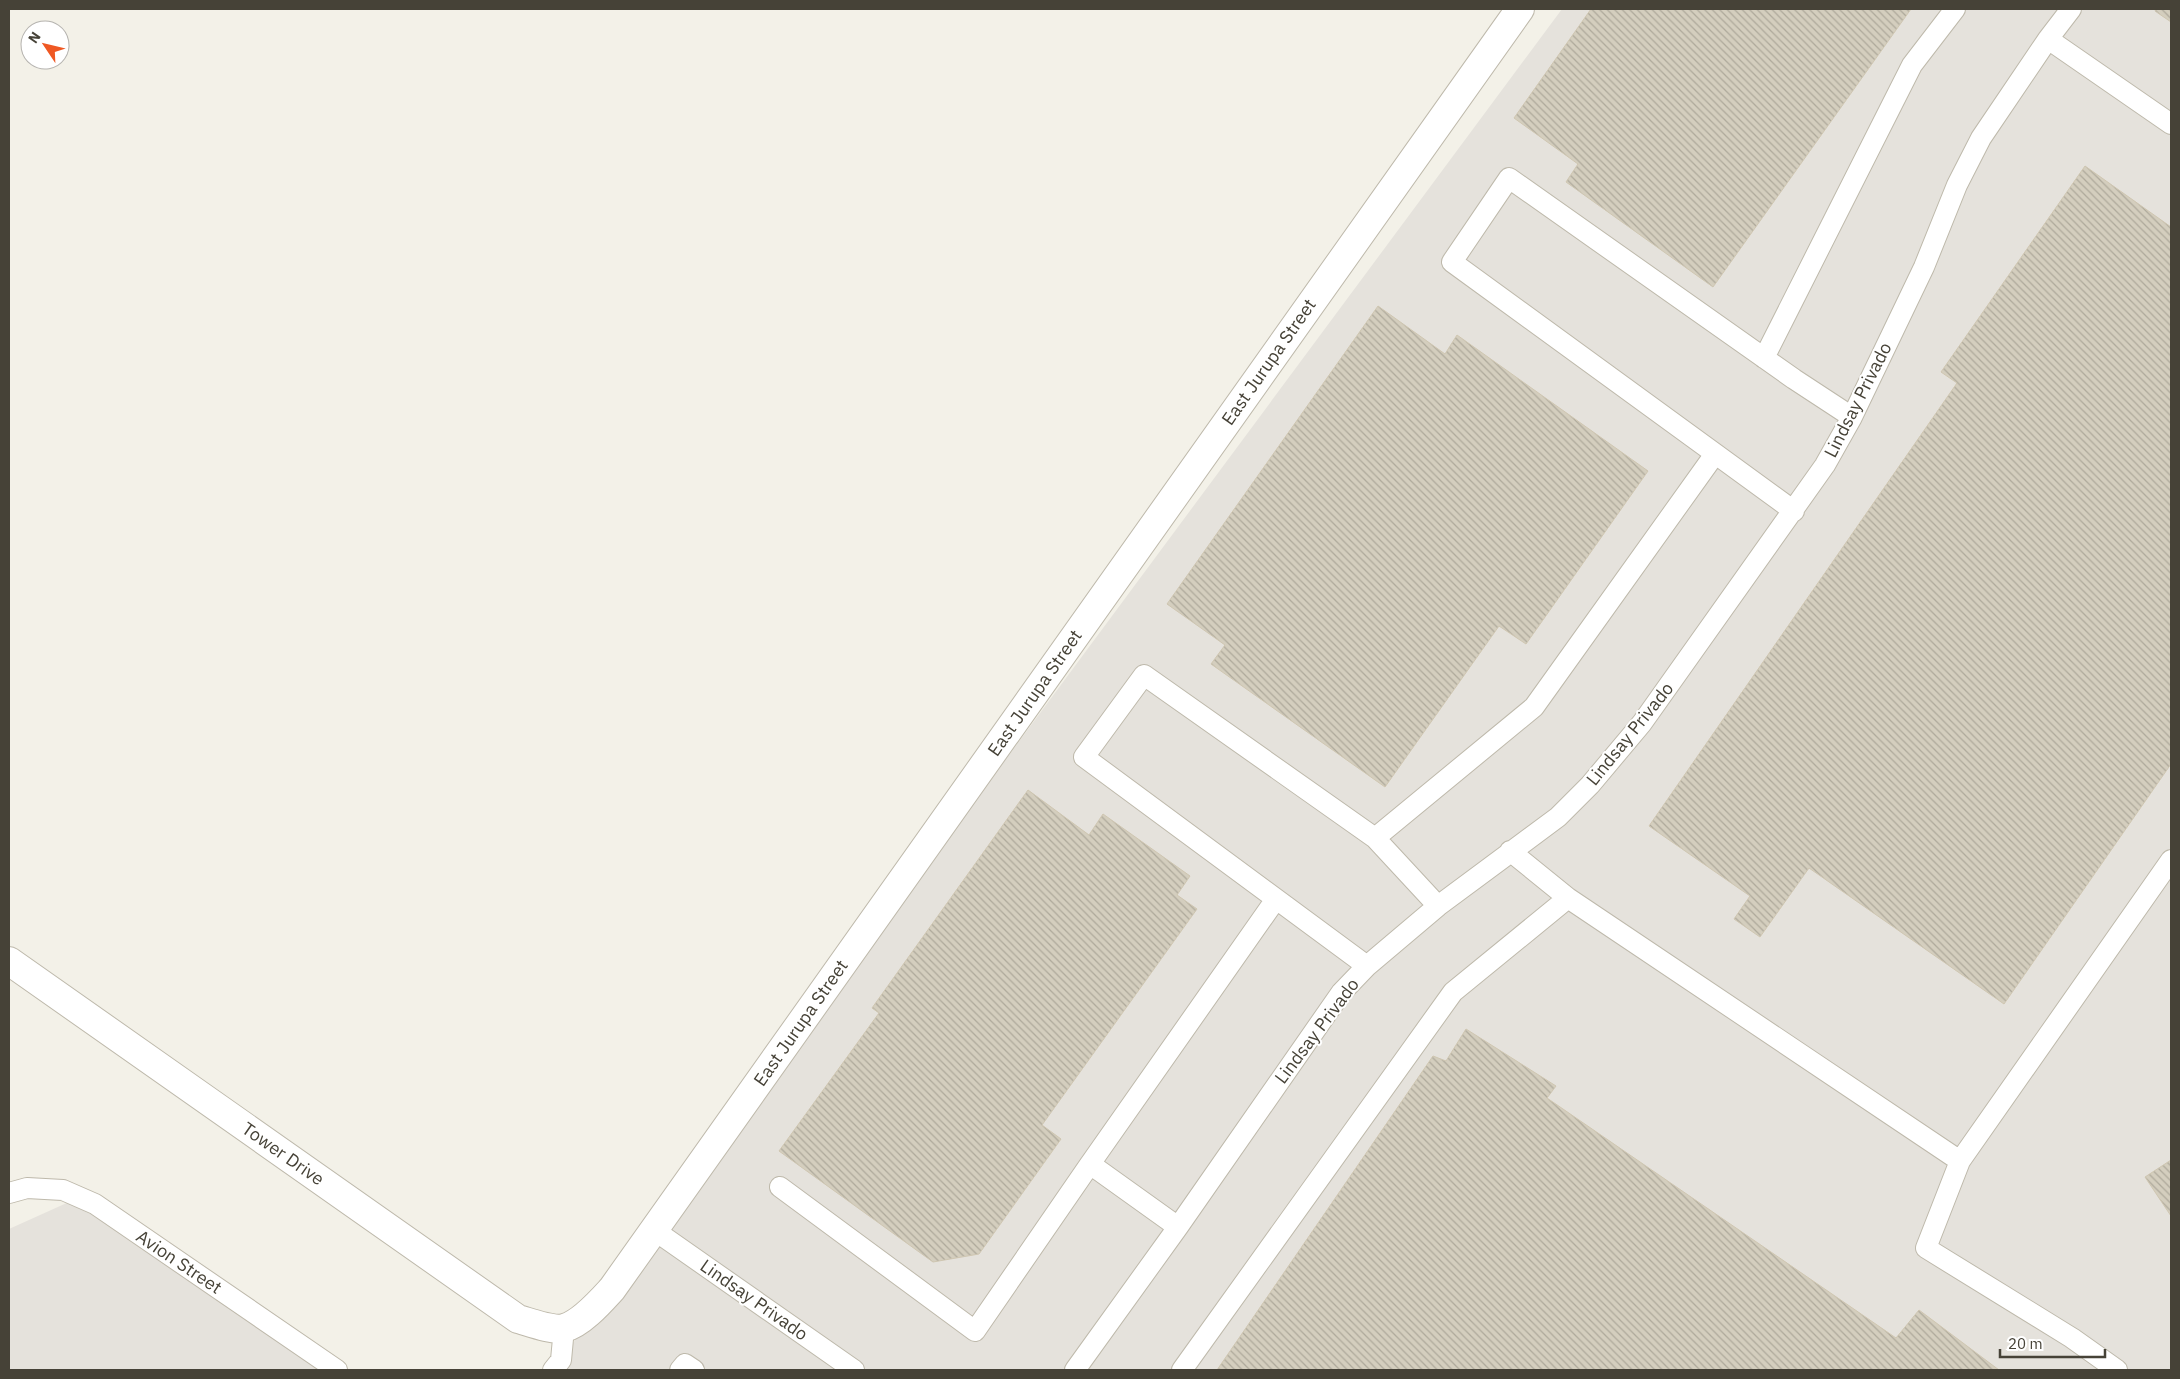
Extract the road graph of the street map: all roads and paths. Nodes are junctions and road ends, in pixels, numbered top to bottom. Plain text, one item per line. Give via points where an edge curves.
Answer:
1 (1520, 9) edge
2 (1954, 9) edge
3 (2071, 9) edge
4 (2048, 39) junction
5 (2171, 124) edge
6 (1764, 358) junction
7 (1852, 416) junction
8 (1715, 454) junction
9 (1794, 511) junction
10 (1376, 838) junction
11 (1510, 851) junction
12 (2171, 860) edge
13 (1568, 898) junction
14 (1276, 899) junction
15 (1438, 906) junction
16 (9, 961) edge
17 (1367, 966) junction
18 (1960, 1161) junction
19 (1090, 1164) junction
20 (780, 1186) dead end
21 (9, 1193) edge
22 (1178, 1227) junction
23 (654, 1230) junction
24 (564, 1328) junction
25 (337, 1370) edge
26 (553, 1370) edge
27 (680, 1370) edge
28 (694, 1370) edge
29 (854, 1370) edge
30 (1075, 1370) edge
31 (1182, 1370) edge
32 (2117, 1370) edge

1 - 23 street, East Jurupa Street
2 - 6 lane via 1912,65
3 - 4 lane, Lindsay Privado
4 - 5 lane
4 - 7 lane, Lindsay Privado via 1981,138 1957,185 1924,267
6 - 7 lane
6 - 8 lane via 1510,178 1452,262
7 - 9 lane, Lindsay Privado
8 - 9 lane
8 - 10 lane via 1534,707
9 - 11 lane, Lindsay Privado via 1642,723 1590,785 1558,817
10 - 14 lane via 1144,676 1084,757
10 - 15 lane
11 - 13 lane
11 - 15 lane, Lindsay Privado
12 - 18 lane
13 - 18 lane
13 - 31 lane via 1453,992
14 - 17 lane
14 - 19 lane
15 - 17 lane, Lindsay Privado
16 - 24 street, Tower Drive via 518,1319
17 - 22 lane, Lindsay Privado via 1340,993
18 - 32 lane via 1926,1248 2072,1338
19 - 20 lane via 975,1331
19 - 22 lane
21 - 25 lane, Avion Street via 27,1188 63,1190 95,1204
22 - 30 lane, Lindsay Privado
23 - 24 street, East Jurupa Street via 612,1289 591,1312
23 - 29 lane, Lindsay Privado
24 - 26 lane via 560,1360
27 - 28 lane via 684,1364

